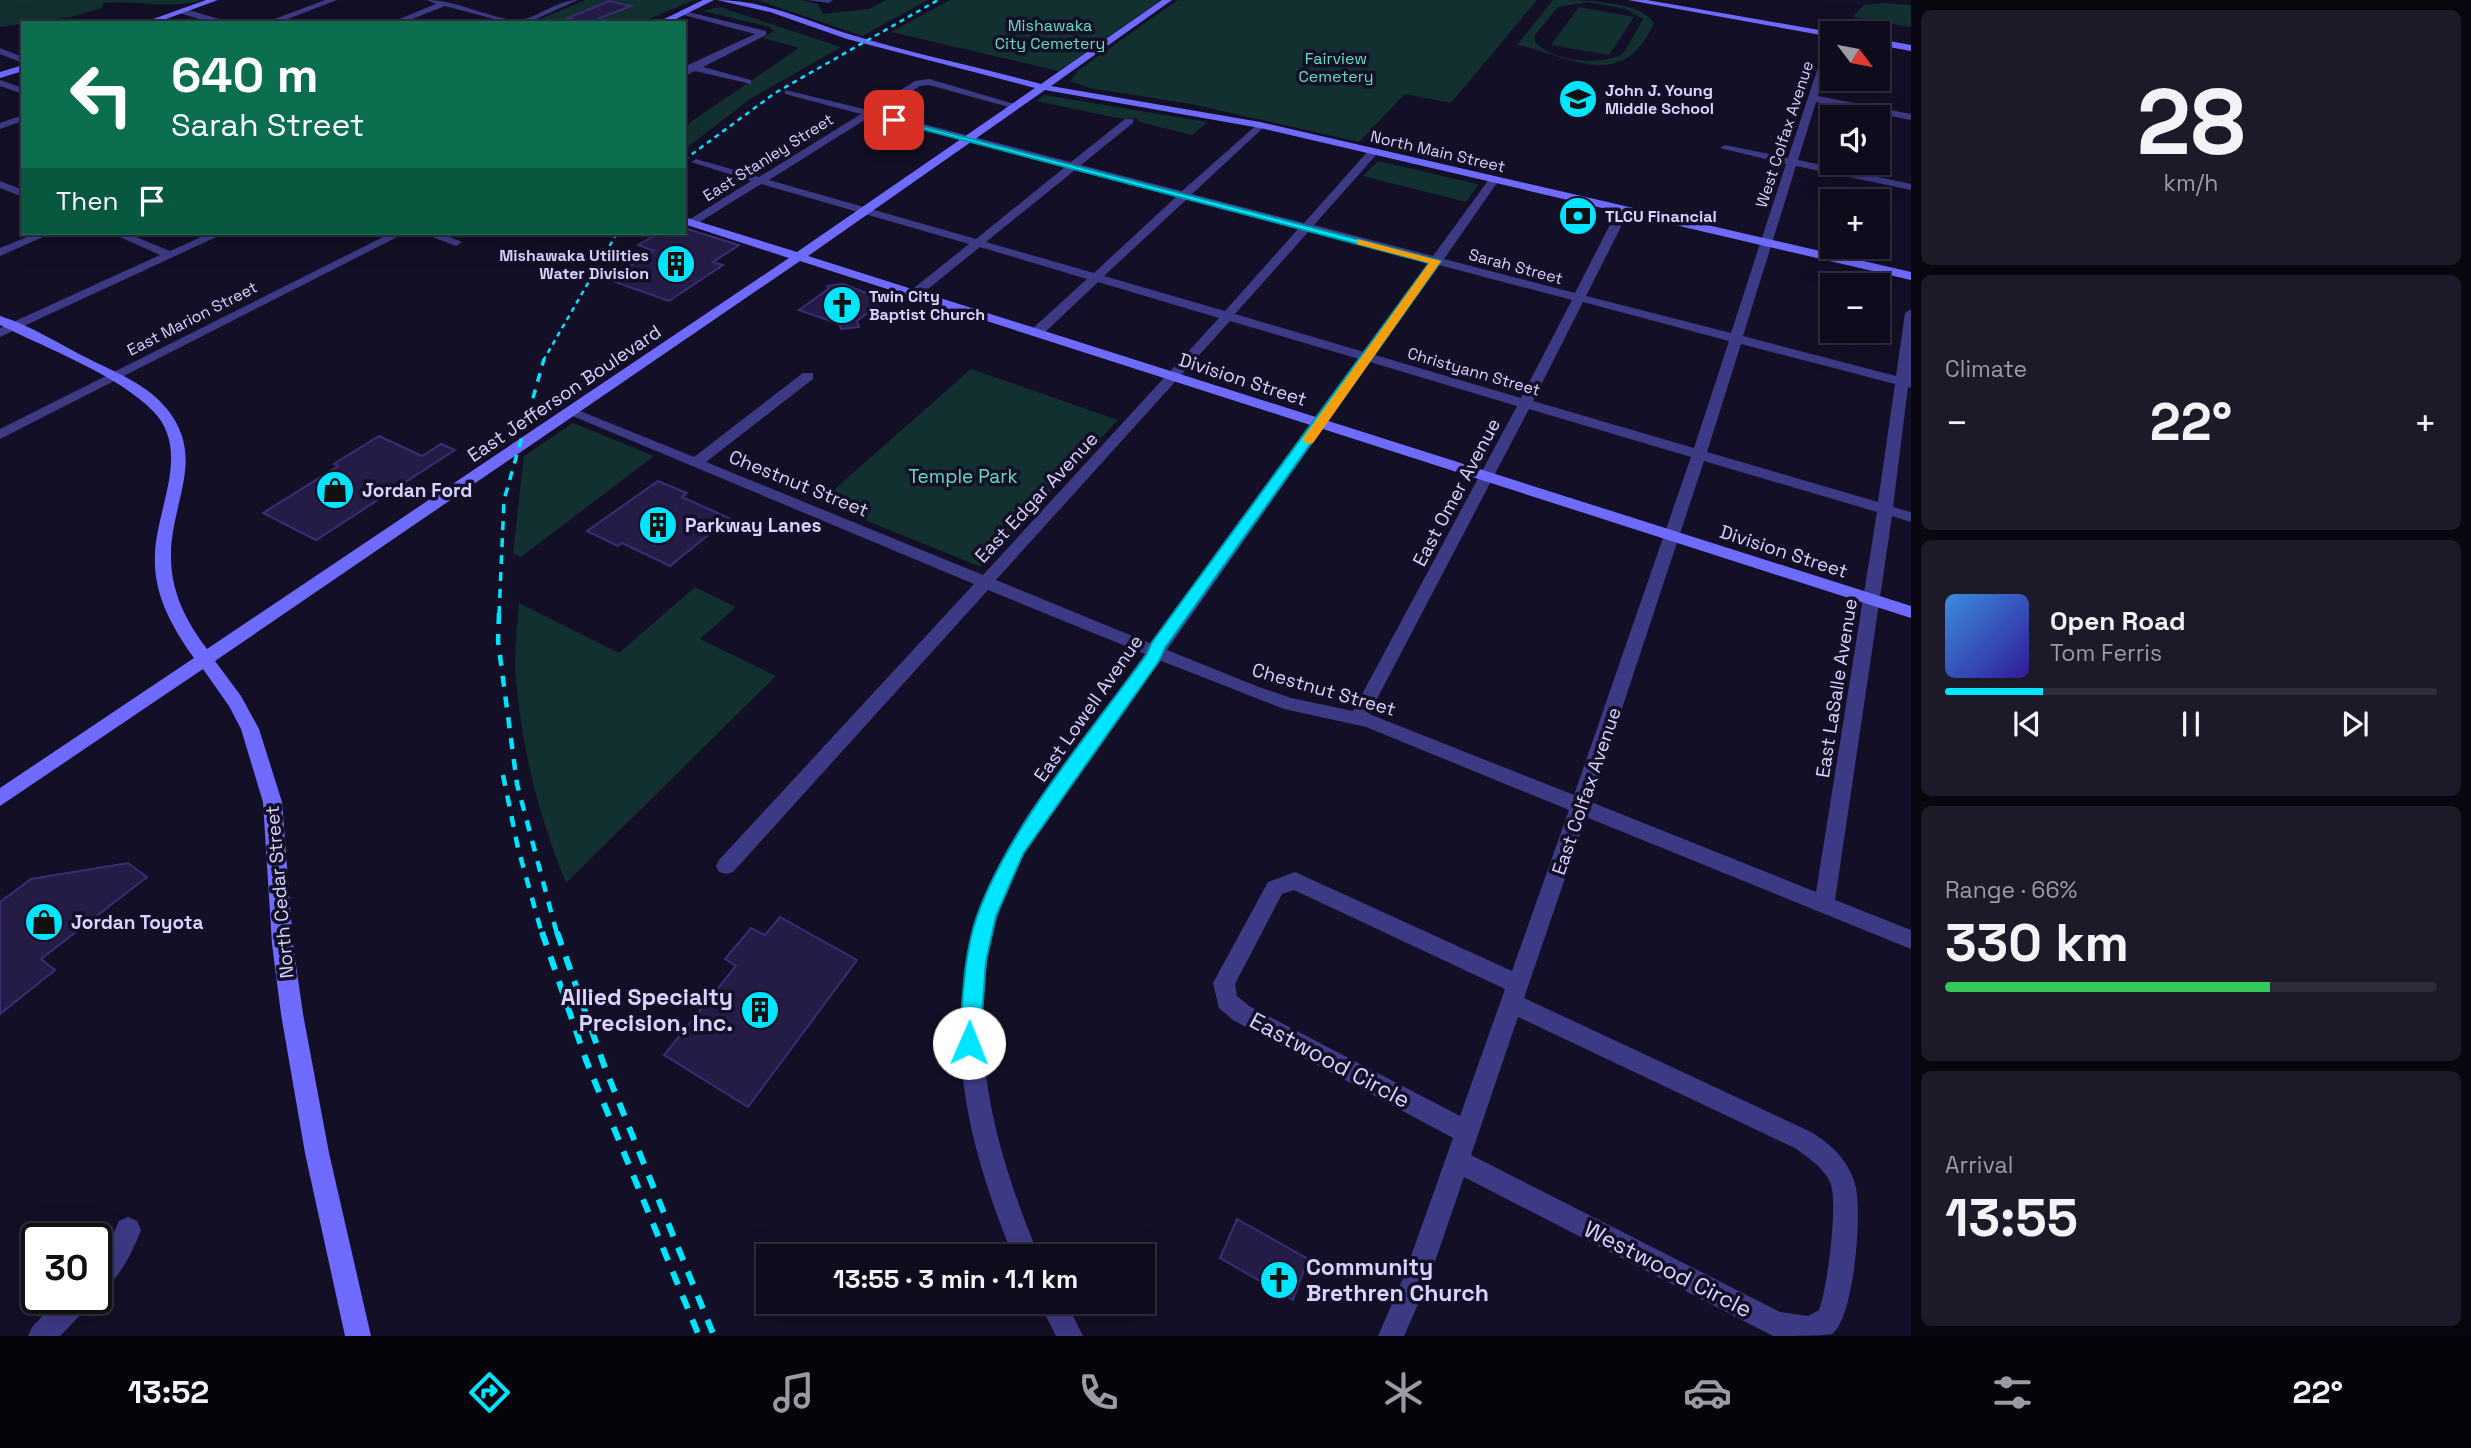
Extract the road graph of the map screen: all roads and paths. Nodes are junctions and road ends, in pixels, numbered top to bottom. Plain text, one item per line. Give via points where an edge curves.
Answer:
1 (214, 0) edge
2 (332, 0) edge
3 (431, 0) edge
4 (574, 0) edge
5 (710, 0) edge
6 (812, 0) edge
7 (829, 0) edge
8 (1168, 0) edge
9 (1632, 0) edge
10 (726, 1) edge
11 (448, 2) edge
12 (182, 11) junction
13 (683, 12) junction
14 (152, 21) edge
15 (216, 21) edge
16 (274, 21) edge
17 (398, 21) edge
18 (512, 21) edge
19 (524, 21) edge
20 (664, 21) edge
21 (1820, 34) edge
22 (1890, 44) edge
23 (1911, 48) edge
24 (0, 51) edge
25 (21, 59) edge
26 (689, 67) edge
27 (21, 69) edge
28 (1820, 73) edge
29 (0, 75) edge
30 (748, 82) dead end
31 (0, 83) edge
32 (1042, 87) junction
33 (21, 90) edge
34 (788, 92) dead end
35 (1812, 98) junction
36 (1016, 106) junction
37 (869, 113) junction
38 (1911, 117) edge
39 (21, 119) edge
40 (1129, 121) dead end
41 (1260, 125) junction
42 (0, 126) edge
43 (968, 139) junction
44 (1725, 148) dead end
45 (1373, 152) junction
46 (696, 162) dead end
47 (1791, 162) junction
48 (1072, 167) junction
49 (21, 177) edge
50 (760, 180) junction
51 (1494, 180) junction
52 (0, 185) edge
53 (1911, 187) edge
54 (21, 193) edge
55 (1184, 196) junction
56 (1624, 209) junction
57 (866, 211) junction
58 (688, 221) edge
59 (1306, 227) junction
60 (41, 235) edge
61 (122, 235) edge
62 (215, 235) edge
63 (395, 235) edge
64 (434, 235) edge
65 (977, 242) junction
66 (1767, 242) junction
67 (456, 243) dead end
68 (0, 252) edge
69 (170, 255) junction
70 (798, 257) junction
71 (1435, 261) junction
72 (1911, 276) edge
73 (1097, 278) junction
74 (914, 294) junction
75 (1578, 298) junction
76 (1911, 313) edge
77 (1227, 316) junction
78 (0, 320) edge
79 (14, 327) junction
80 (0, 333) edge
81 (1036, 333) junction
82 (1737, 339) junction
83 (1368, 358) junction
84 (116, 376) junction
85 (808, 376) dead end
86 (1173, 377) junction
87 (1906, 383) edge
88 (1524, 404) junction
89 (570, 412) junction
90 (1321, 424) junction
91 (0, 435) edge
92 (1699, 456) junction
93 (696, 463) junction
94 (1487, 477) junction
95 (1884, 510) junction
96 (1911, 517) edge
97 (1673, 536) junction
98 (984, 582) junction
99 (1873, 600) junction
100 (1911, 612) edge
101 (1155, 652) junction
102 (206, 659) junction
103 (1358, 718) junction
104 (0, 798) edge
105 (1581, 807) junction
106 (726, 866) dead end
107 (1824, 904) junction
108 (1253, 930) joint
109 (1911, 940) edge
110 (1516, 994) junction
111 (1468, 1133) junction
112 (1458, 1161) junction
113 (128, 1230) dead end
114 (1021, 1244) edge
115 (112, 1259) edge
116 (63, 1314) edge
117 (1058, 1314) edge
118 (41, 1336) edge
119 (358, 1336) edge
120 (1070, 1336) edge
121 (1391, 1336) edge

1 - 12 street
2 - 16 street
3 - 11 street
4 - 19 street
5 - 13 street
6 - 7 street
8 - 32 street, East Jefferson Boulevard
9 - 21 street
10 - 32 street, North Main Street via 844,42
11 - 17 street
11 - 18 street
12 - 14 street
12 - 15 street
13 - 20 street
13 - 26 street via 763,33
22 - 23 street
24 - 25 street
26 - 30 street
27 - 29 street
28 - 35 street, West Colfax Avenue
31 - 33 street
32 - 36 street, East Jefferson Boulevard
32 - 41 street, North Main Street
34 - 37 street, Sarah Street
35 - 38 street
35 - 47 street, West Colfax Avenue
36 - 37 street, East Stanley Street via 922,82
36 - 43 street, East Jefferson Boulevard
37 - 43 street, Sarah Street
37 - 50 street, East Stanley Street
39 - 42 street
40 - 48 street
41 - 45 street, North Main Street
41 - 55 street
43 - 48 street, Sarah Street
43 - 57 street, East Jefferson Boulevard
44 - 47 street
45 - 51 street, North Main Street
45 - 59 street, East Edgar Avenue
46 - 50 street, Christyann Street
47 - 53 street
47 - 66 street, West Colfax Avenue
48 - 55 street, Sarah Street
48 - 65 street
49 - 52 street
50 - 57 street, Christyann Street
50 - 58 street, East Stanley Street
51 - 56 street, North Main Street
51 - 71 street, East Lowell Avenue
52 - 54 street
55 - 59 street, Sarah Street
55 - 73 street
56 - 66 street, North Main Street
56 - 75 street, East Omer Avenue
57 - 65 street, Christyann Street
57 - 70 street, East Jefferson Boulevard
58 - 70 street, Division Street
59 - 71 street, Sarah Street
59 - 77 street, East Edgar Avenue
60 - 68 street
61 - 69 street
62 - 69 street
63 - 84 street, East Marion Street
64 - 67 street
65 - 73 street, Christyann Street
65 - 74 street
66 - 72 street, North Main Street
66 - 82 street, East Colfax Avenue
69 - 79 street
70 - 74 street, Division Street
70 - 89 street, East Jefferson Boulevard
71 - 75 street, Sarah Street
71 - 83 street, East Lowell Avenue
73 - 77 street, Christyann Street
73 - 81 street
74 - 81 street, Division Street
75 - 82 street, Sarah Street
75 - 88 street, East Omer Avenue
76 - 87 street, East LaSalle Avenue
77 - 83 street, Christyann Street
77 - 86 street, East Edgar Avenue
78 - 79 street, North Cedar Street
79 - 80 street
79 - 84 street, North Cedar Street
81 - 86 street, Division Street
82 - 87 street, Sarah Street
82 - 92 street, East Colfax Avenue
83 - 88 street, Christyann Street
83 - 90 street, East Lowell Avenue
84 - 91 street, East Marion Street
84 - 102 street, North Cedar Street via 165,412 178,439 179,471 163,545 163,569 173,609
85 - 93 street
86 - 90 street, Division Street
86 - 98 street, East Edgar Avenue
87 - 95 street, East LaSalle Avenue
88 - 92 street, Christyann Street
88 - 94 street, East Omer Avenue
89 - 93 street, Chestnut Street
89 - 102 street, East Jefferson Boulevard
90 - 94 street, Division Street
90 - 101 street, East Lowell Avenue
92 - 95 street, Christyann Street
92 - 97 street, East Colfax Avenue
93 - 98 street, Chestnut Street
94 - 97 street, Division Street
94 - 103 street, East Omer Avenue
95 - 96 street, Christyann Street
95 - 99 street, East LaSalle Avenue
97 - 99 street, Division Street
97 - 105 street, East Colfax Avenue
98 - 101 street, Chestnut Street
98 - 106 street, East Edgar Avenue
99 - 100 street, Division Street
99 - 107 street, East LaSalle Avenue
101 - 103 street, Chestnut Street via 1274,700
101 - 114 street, East Lowell Avenue via 1016,850 987,916 976,961 969,1043 978,1120 993,1175
102 - 104 street, East Jefferson Boulevard
102 - 119 street, North Cedar Street via 251,729 267,777 278,837 284,965 298,1063
103 - 105 street, Chestnut Street
105 - 107 street, Chestnut Street
105 - 110 street, East Colfax Avenue
107 - 109 street, Chestnut Street
108 - 110 street, Westwood Circle via 1275,888 1287,876
108 - 111 street, Eastwood Circle via 1224,983 1221,1002
110 - 111 street, East Colfax Avenue
110 - 112 street, Westwood Circle via 1821,1152 1836,1168 1846,1192 1829,1321 1797,1331 1776,1324
111 - 112 street, East Colfax Avenue
112 - 121 street, East Colfax Avenue
113 - 115 street
116 - 118 street
117 - 120 street

